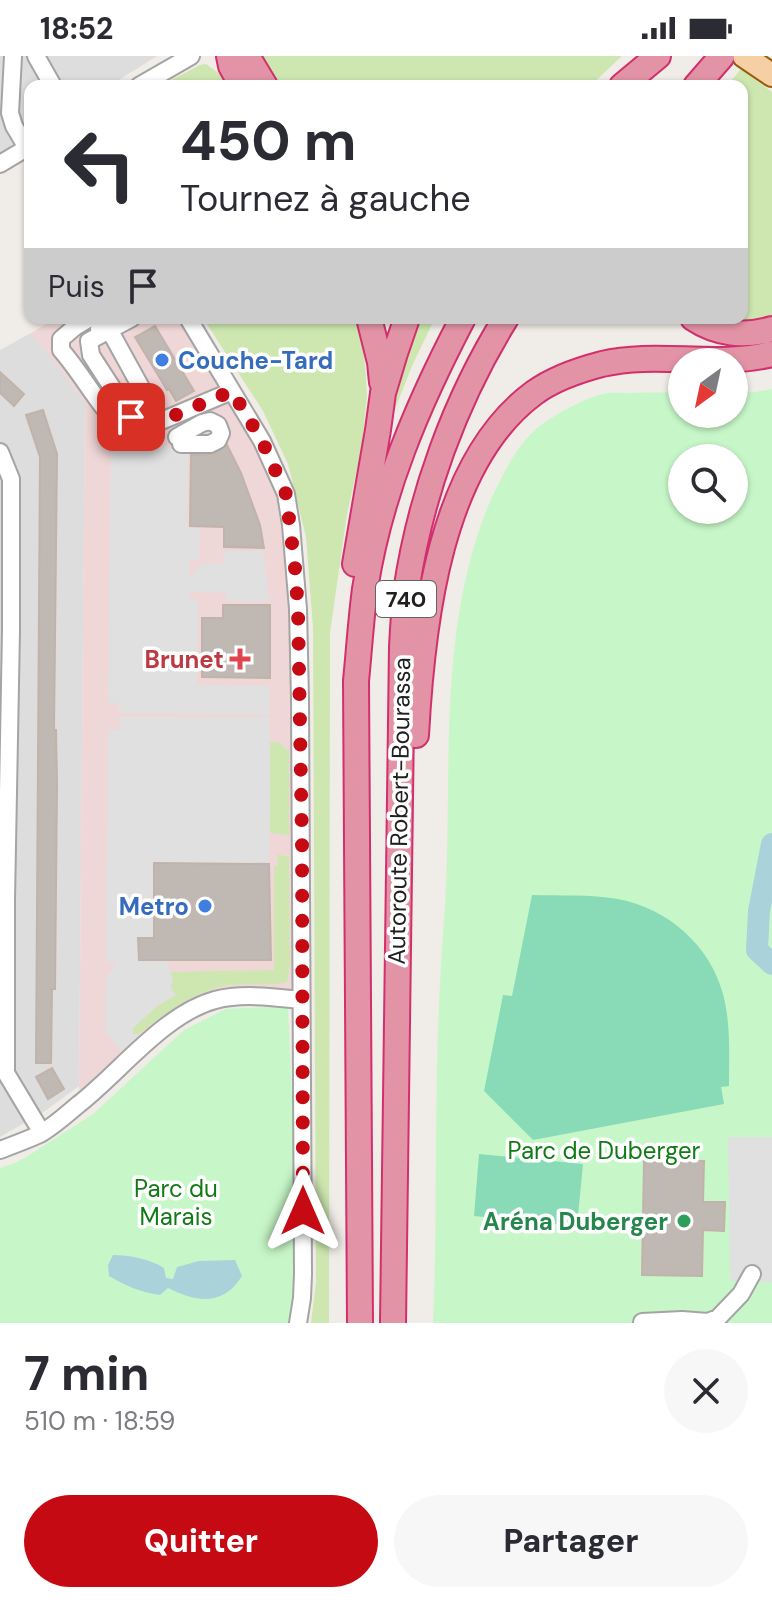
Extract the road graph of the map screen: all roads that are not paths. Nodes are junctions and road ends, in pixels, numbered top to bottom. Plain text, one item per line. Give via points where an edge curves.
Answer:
1 (13, 56) edge
2 (36, 56) edge
3 (191, 56) edge
4 (229, 56) edge
5 (247, 56) edge
6 (658, 56) edge
7 (665, 56) edge
8 (744, 56) edge
9 (719, 65) edge
10 (772, 75) edge
11 (50, 80) edge
12 (149, 80) edge
13 (239, 80) edge
14 (261, 80) edge
15 (629, 80) edge
16 (645, 80) edge
17 (703, 80) edge
18 (24, 140) edge
19 (24, 150) edge
20 (0, 164) edge
21 (80, 324) edge
22 (122, 324) edge
23 (192, 324) edge
24 (370, 324) edge
25 (405, 324) edge
26 (460, 324) edge
27 (502, 324) edge
28 (704, 324) edge
29 (75, 327) junction
30 (772, 329) edge
31 (110, 331) junction
32 (772, 354) edge
33 (232, 391) junction
34 (383, 393) junction
35 (154, 424) junction
36 (0, 452) edge
37 (356, 681) junction
38 (398, 900) junction
39 (301, 1000) junction
40 (42, 1133) junction
41 (0, 1150) edge
42 (752, 1274) dead end
43 (642, 1322) edge
44 (298, 1323) edge
45 (360, 1323) edge
46 (393, 1323) edge

1 - 18 street via 10,113
2 - 11 street
3 - 12 street
4 - 13 highway
5 - 14 highway
6 - 15 highway
7 - 16 highway
8 - 10 main road
9 - 17 highway
19 - 20 street
21 - 29 street
22 - 31 street
23 - 33 street
24 - 34 highway
25 - 34 highway
26 - 37 highway, Autoroute Robert-Bourassa / 740 via 430,382 391,481 365,589
27 - 38 highway, Autoroute Robert-Bourassa / 740 via 447,436 406,592
28 - 30 highway via 733,333
29 - 31 street
29 - 35 street via 61,339 61,350 114,422 127,432
31 - 35 street
31 - 35 street via 89,341 91,355 131,417
32 - 38 highway via 604,364 536,391 493,434 472,470 437,565 421,657 412,797
33 - 35 street
33 - 39 street via 286,494 291,525 298,609
34 - 37 highway via 349,606 347,633
36 - 40 street via 11,479 6,1073
37 - 45 highway, Autoroute Robert-Bourassa / 740
38 - 46 highway, Autoroute Robert-Bourassa / 740
39 - 40 street via 238,997 200,1005 145,1044
39 - 44 street via 303,1274
40 - 41 street
42 - 43 street via 718,1318

